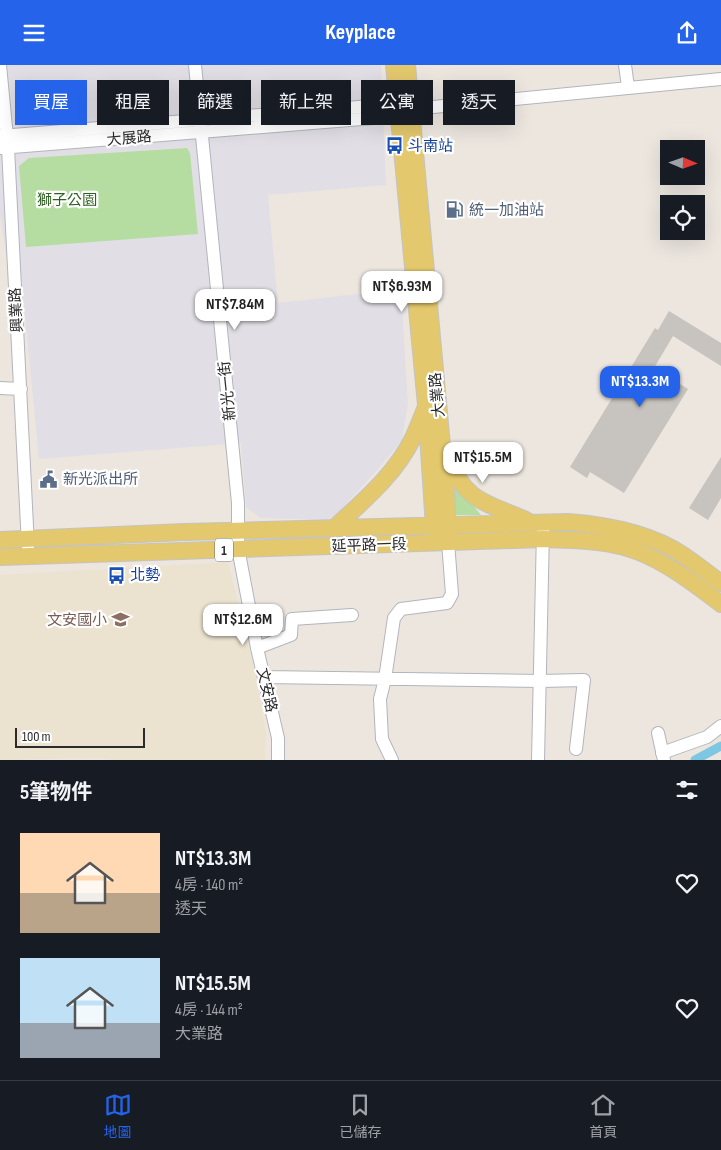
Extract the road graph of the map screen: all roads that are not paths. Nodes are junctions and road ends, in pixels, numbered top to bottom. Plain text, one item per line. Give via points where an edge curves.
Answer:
1 (0, 65) edge
2 (195, 65) edge
3 (394, 65) edge
4 (407, 65) edge
5 (625, 65) edge
6 (721, 79) edge
7 (196, 80) edge
8 (397, 80) edge
9 (406, 80) edge
10 (628, 87) junction
11 (433, 107) edge
12 (361, 112) edge
13 (361, 115) edge
14 (251, 117) edge
15 (179, 121) edge
16 (201, 125) edge
17 (405, 125) edge
18 (202, 132) junction
19 (4, 142) edge
20 (6, 221) edge
21 (426, 339) junction
22 (0, 388) edge
23 (21, 389) junction
24 (426, 405) junction
25 (440, 437) junction
26 (537, 522) junction
27 (333, 529) junction
28 (237, 531) junction
29 (444, 531) junction
30 (28, 539) junction
31 (543, 539) junction
32 (0, 540) edge
33 (634, 542) junction
34 (238, 549) junction
35 (28, 556) junction
36 (0, 557) edge
37 (721, 583) edge
38 (721, 605) edge
39 (352, 615) dead end
40 (257, 648) junction
41 (264, 677) junction
42 (386, 679) junction
43 (540, 681) junction
44 (721, 726) edge
45 (658, 733) dead end
46 (576, 749) dead end
47 (663, 757) edge
48 (278, 760) edge
49 (392, 760) edge
50 (538, 760) edge

1 - 19 street, 興業路
2 - 7 street, 新光一街
3 - 8 main road, 大業路
4 - 9 main road, 大業路
5 - 10 street
6 - 10 street
10 - 11 street
12 - 14 street, 大展路
13 - 18 street, 大展路
15 - 19 street, 大展路
16 - 18 street, 新光一街
17 - 21 main road, 大業路
18 - 19 street, 大展路
18 - 28 street, 新光一街 via 238,503
19 - 20 street, 興業路
20 - 23 street, 興業路
21 - 24 main road, 大業路
21 - 25 main road, 大業路
22 - 23 street
23 - 30 street, 興業路
24 - 27 main road via 412,439 393,470
24 - 29 main road, 大業路
25 - 26 main road via 454,472 472,496 492,507
25 - 29 main road, 大業路 via 446,489
26 - 29 main road, 延平路一段 / 1
26 - 31 street
26 - 33 main road, 延平路一段 / 1 via 595,524
27 - 28 main road, 延平路一段 / 1
27 - 29 main road, 延平路一段 / 1
28 - 30 main road, 延平路一段 / 1
28 - 34 street, 文安路
29 - 31 main road, 延平路一段 / 1
29 - 34 main road, 延平路一段 / 1
29 - 42 street via 452,594 447,603 401,609 394,618
30 - 32 main road, 延平路一段 / 1
30 - 35 street, 興業路
31 - 33 main road, 延平路一段 / 1 via 610,545
31 - 43 street
33 - 37 main road, 延平路一段 / 1 via 653,540 682,554
33 - 38 main road, 延平路一段 / 1 via 646,555 678,573
34 - 35 main road, 延平路一段 / 1
34 - 40 street, 文安路
35 - 36 main road, 延平路一段 / 1
39 - 40 street via 292,619 291,635
40 - 41 street, 文安路
41 - 42 street
41 - 48 street, 文安路 via 278,738
42 - 43 street
42 - 49 street via 380,699 382,739
43 - 46 street via 584,680
43 - 50 street
44 - 47 street via 707,737
45 - 47 street

